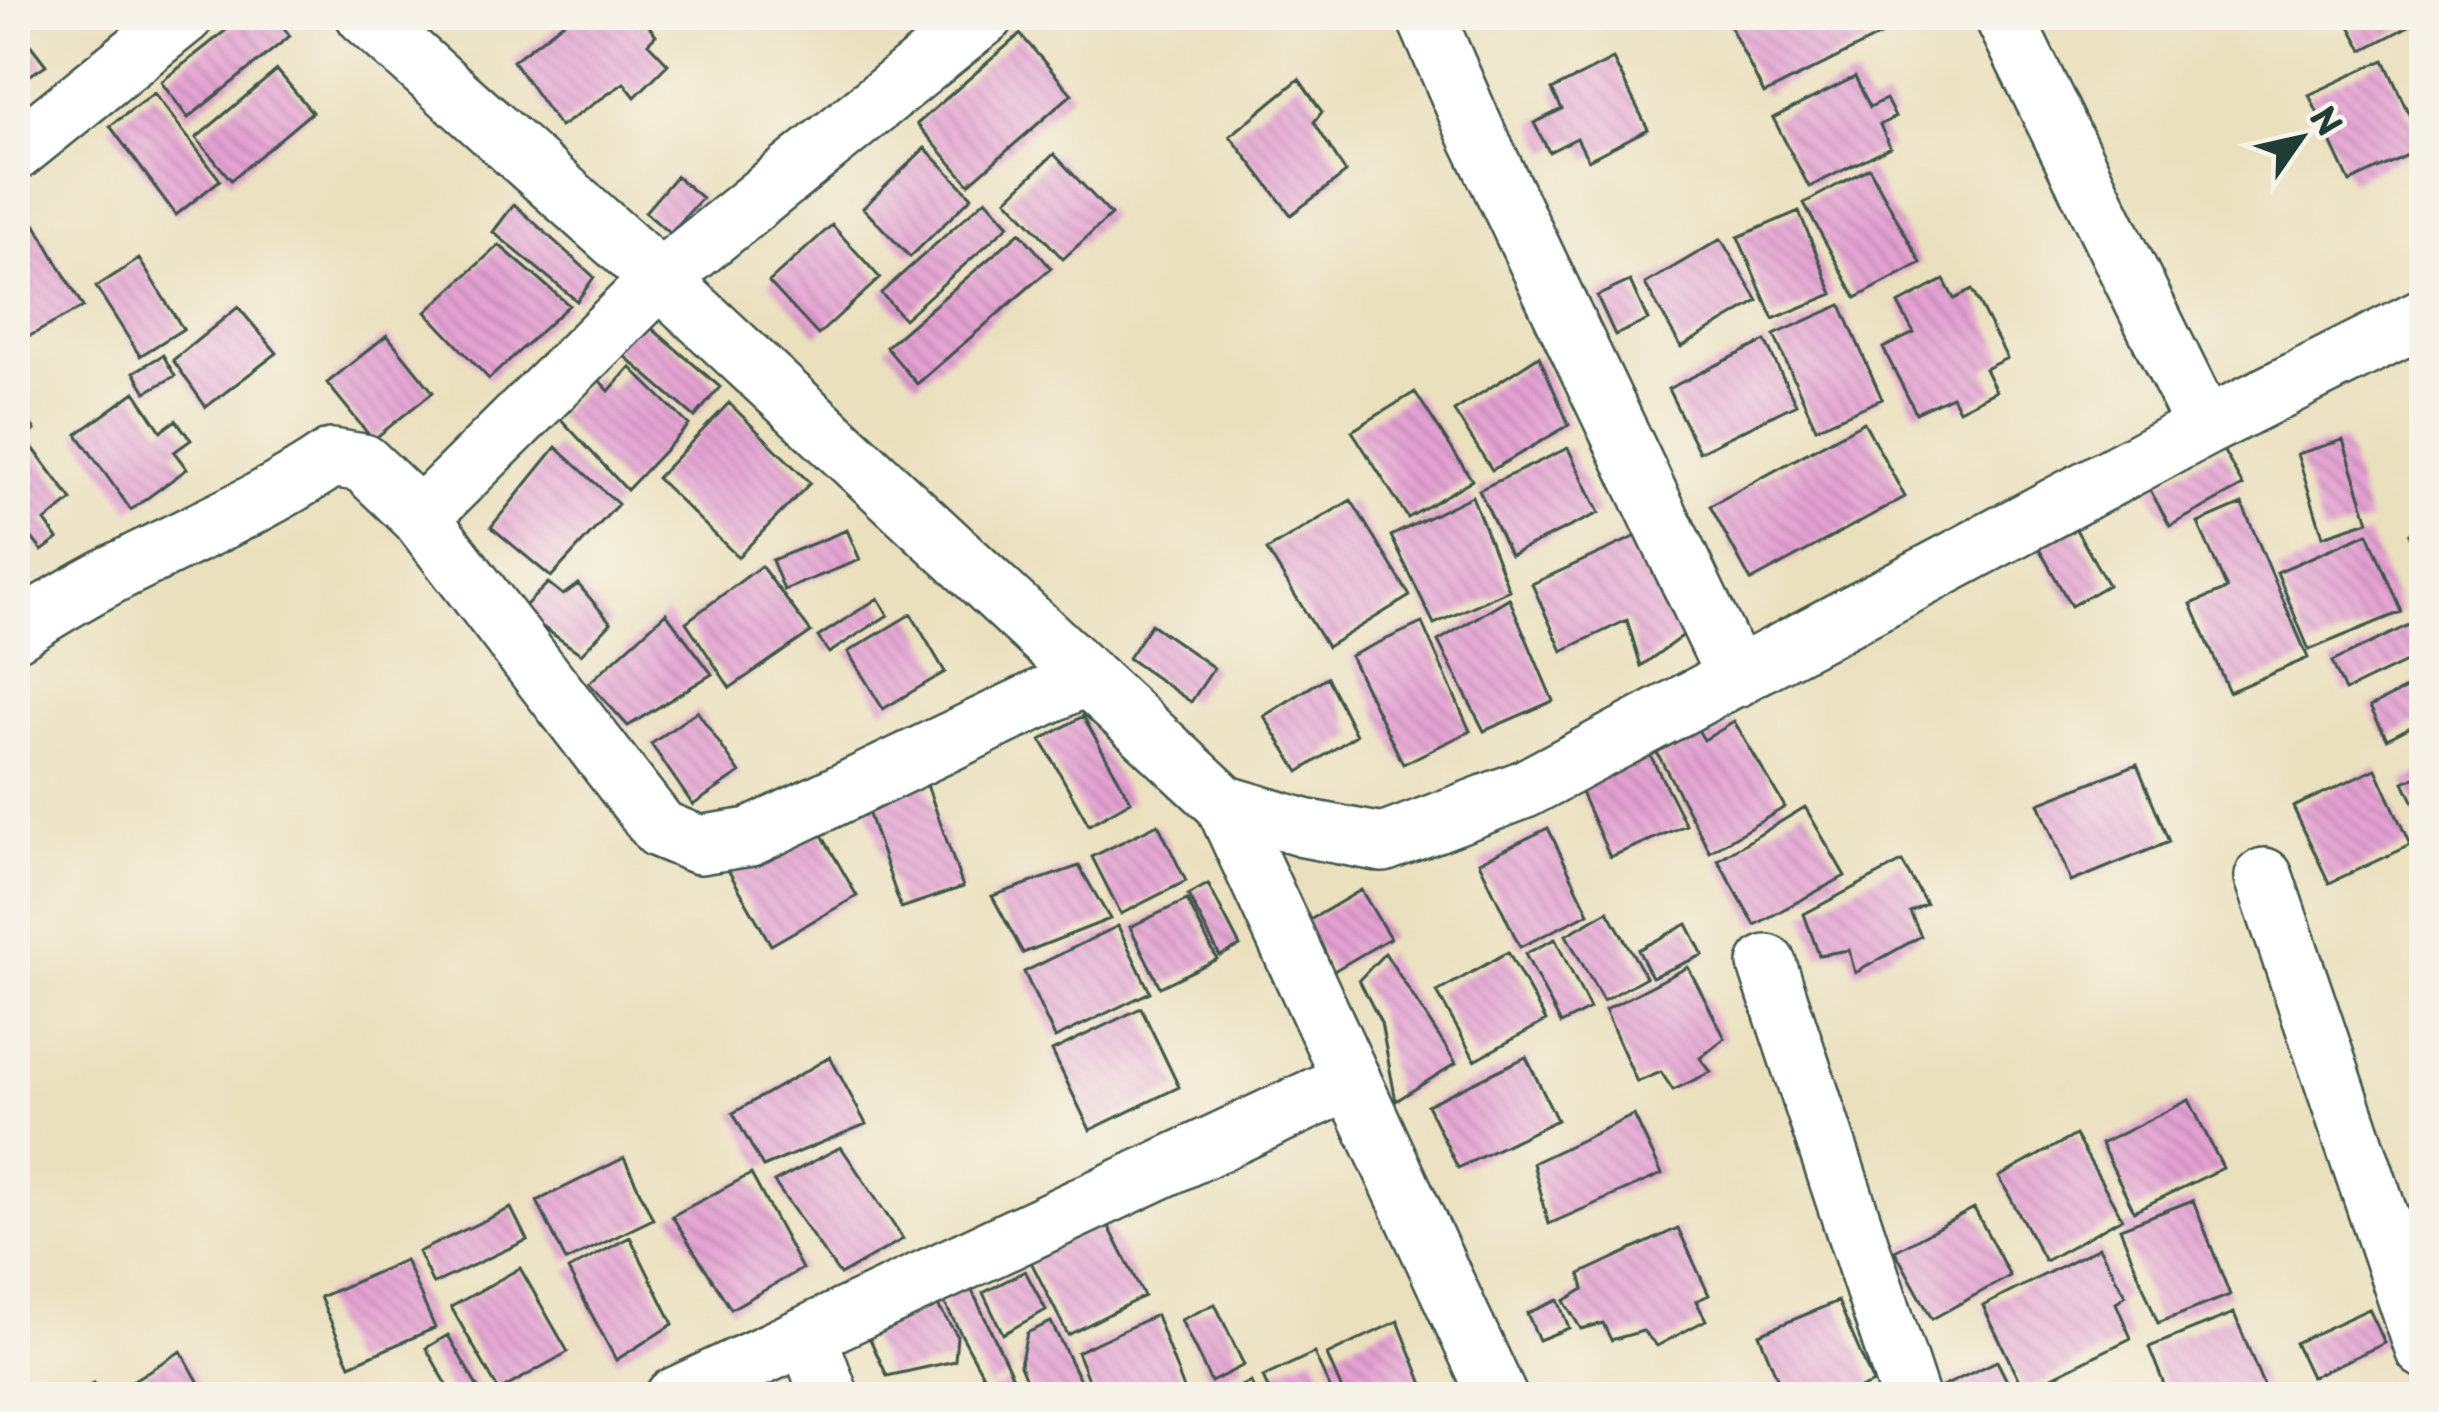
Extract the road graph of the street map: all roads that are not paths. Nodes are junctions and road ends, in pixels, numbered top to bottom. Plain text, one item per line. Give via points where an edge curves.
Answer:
1 (184, 15) edge
2 (365, 15) edge
3 (986, 15) edge
4 (1425, 15) edge
5 (2002, 15) edge
6 (15, 152) edge
7 (660, 279) junction
8 (2424, 317) edge
9 (2205, 427) junction
10 (420, 518) junction
11 (15, 632) edge
12 (1087, 676) junction
13 (1736, 678) junction
14 (1224, 804) junction
15 (2264, 877) dead end
16 (1767, 964) dead end
17 (1352, 1080) junction
18 (807, 1335) junction
19 (2424, 1348) edge
20 (674, 1397) edge
21 (830, 1397) edge
22 (1498, 1397) edge
23 (1910, 1397) edge

1 - 6 street
2 - 7 street
3 - 7 street
4 - 13 street
5 - 9 street
7 - 10 street
7 - 12 street
8 - 9 street
9 - 13 street
10 - 11 street via 363,463 332,458
10 - 12 street via 660,829 699,845 750,837
12 - 14 street
13 - 14 street via 1525,789 1383,843
14 - 17 street
15 - 19 street
16 - 23 street
17 - 18 street
17 - 22 street
18 - 20 street
18 - 21 street

